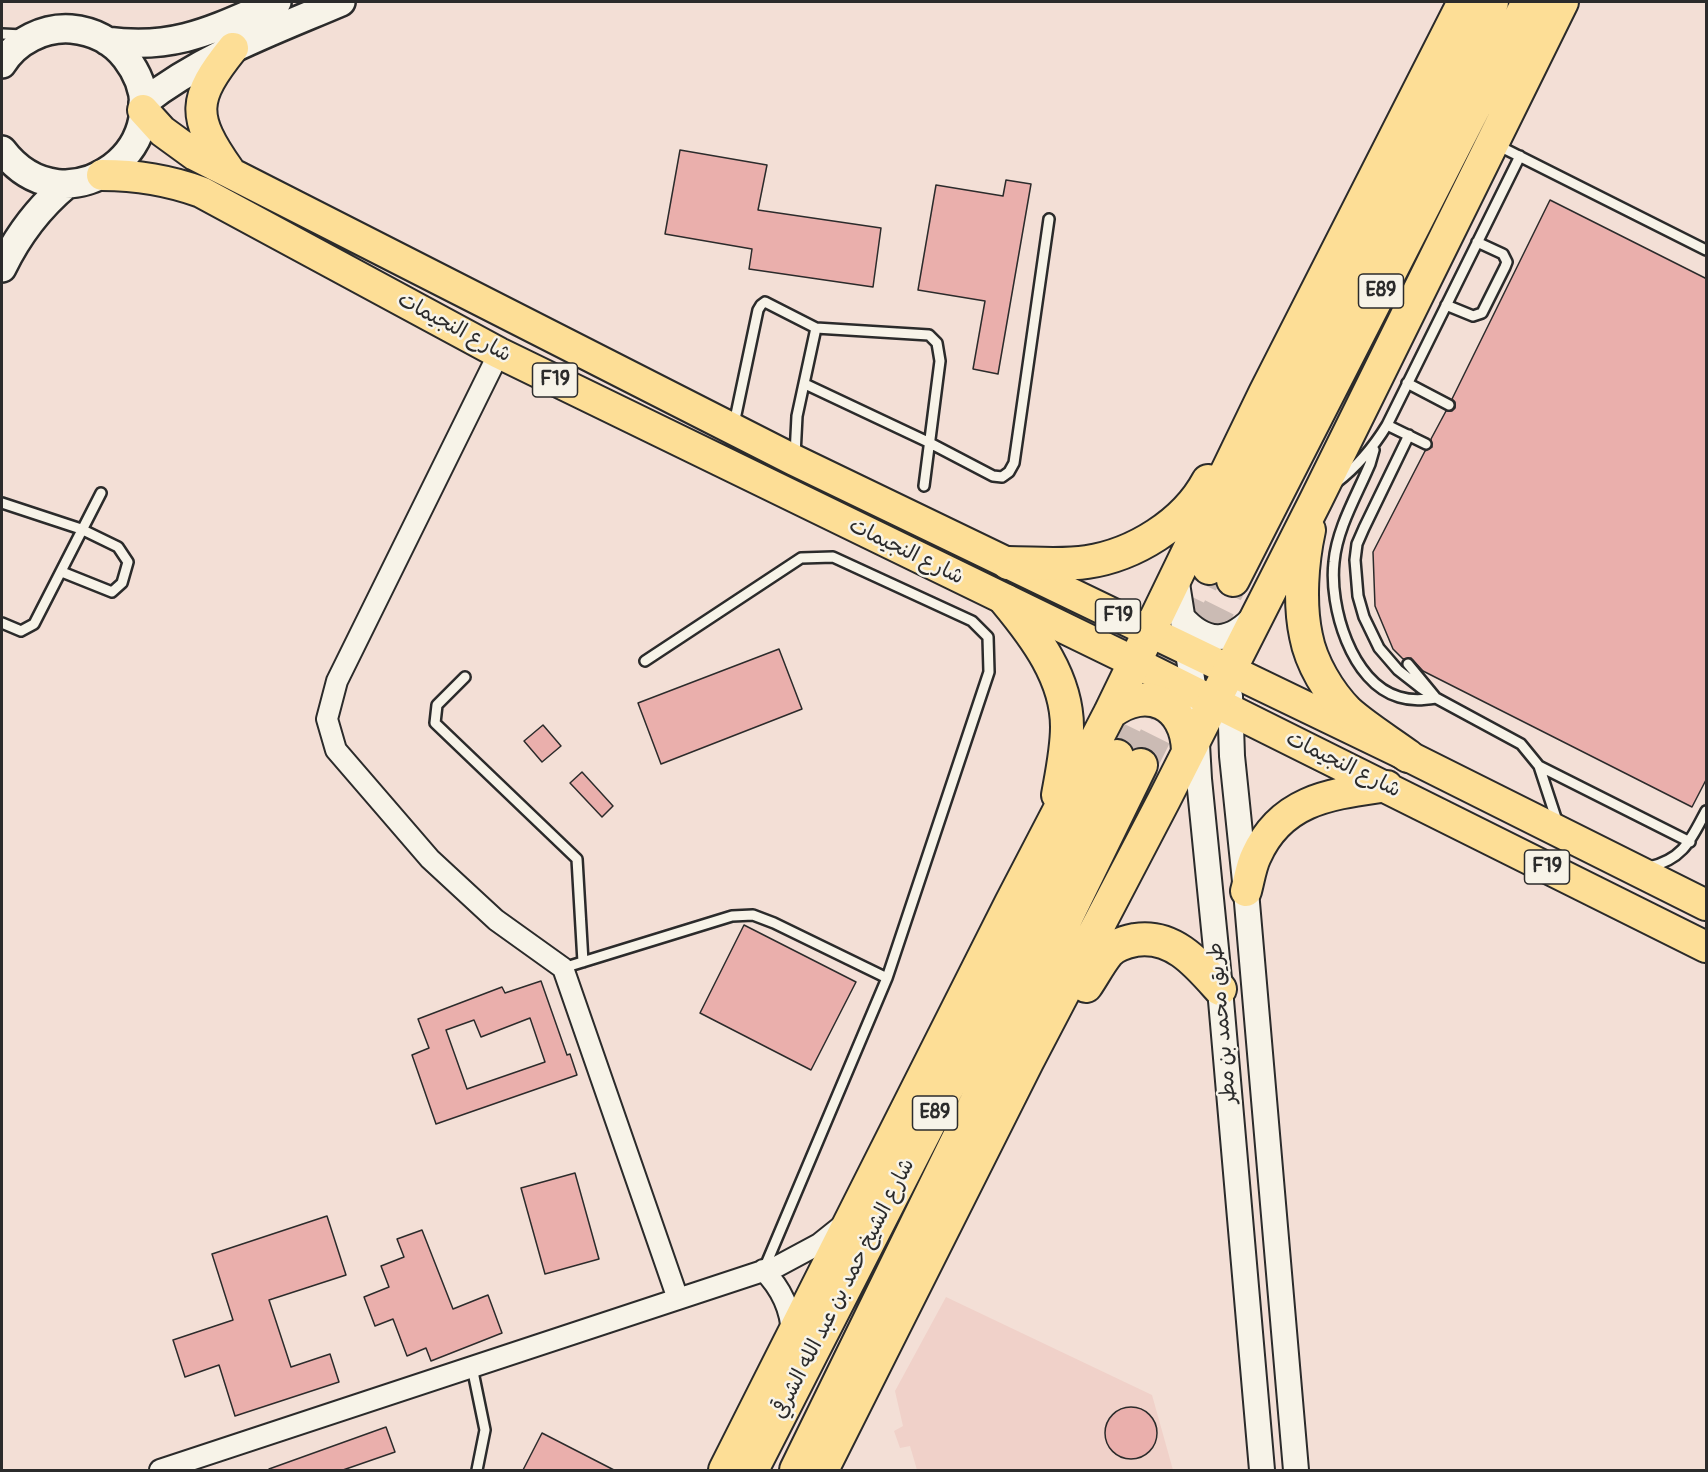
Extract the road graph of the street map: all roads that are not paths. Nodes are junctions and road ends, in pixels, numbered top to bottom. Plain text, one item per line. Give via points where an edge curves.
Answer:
1 (277, 2) edge
2 (341, 2) edge
3 (1464, 2) edge
4 (1492, 2) edge
5 (1528, 2) edge
6 (1562, 2) edge
7 (2, 34) edge
8 (34, 36) junction
9 (107, 41) junction
10 (233, 48) junction
11 (2, 64) edge
12 (143, 106) junction
13 (1506, 149) junction
14 (2, 150) edge
15 (102, 175) junction
16 (232, 175) junction
17 (67, 184) junction
18 (1049, 219) dead end
19 (1477, 242) junction
20 (1707, 250) edge
21 (2, 268) edge
22 (1446, 305) junction
23 (816, 328) junction
24 (499, 353) junction
25 (1407, 383) junction
26 (805, 384) junction
27 (1265, 393) junction
28 (1449, 405) dead end
29 (1387, 424) junction
30 (732, 429) junction
31 (1409, 435) junction
32 (928, 442) junction
33 (1426, 444) dead end
34 (1375, 445) junction
35 (794, 460) junction
36 (924, 486) dead end
37 (101, 493) dead end
38 (1316, 500) junction
39 (2, 502) edge
40 (81, 529) junction
41 (1008, 563) junction
42 (62, 572) junction
43 (1176, 577) junction
44 (1006, 601) junction
45 (1258, 614) junction
46 (1182, 617) junction
47 (2, 623) edge
48 (1149, 631) junction
49 (1188, 651) junction
50 (645, 661) dead end
51 (1134, 662) junction
52 (1408, 664) dead end
53 (1229, 670) junction
54 (465, 677) dead end
55 (1436, 698) junction
56 (1212, 701) junction
57 (1110, 712) junction
58 (1192, 742) junction
59 (1408, 756) junction
60 (1539, 766) junction
61 (1387, 786) junction
62 (1707, 811) edge
63 (1052, 826) junction
64 (1561, 831) junction
65 (1690, 842) junction
66 (1638, 870) junction
67 (1246, 891) junction
68 (1707, 905) edge
69 (1707, 947) edge
70 (583, 962) junction
71 (563, 968) junction
72 (887, 978) junction
73 (1220, 989) junction
74 (1028, 1062) junction
75 (856, 1211) junction
76 (763, 1270) junction
77 (678, 1299) junction
78 (793, 1337) junction
79 (472, 1367) junction
80 (160, 1470) edge
81 (477, 1470) edge
82 (726, 1470) edge
83 (752, 1470) edge
84 (796, 1470) edge
85 (822, 1470) edge
86 (1262, 1470) edge
87 (1296, 1470) edge

1 - 9 main road via 190,38 157,44
2 - 10 main road
3 - 27 highway
4 - 5 highway, E89 via 1221,574
6 - 13 highway
7 - 8 lane
8 - 9 main road via 71,29
8 - 11 main road via 12,51
9 - 12 main road via 123,54 135,72
10 - 12 main road via 195,67
10 - 16 main road via 207,83 202,105 207,138
12 - 15 main road via 138,136 131,148
12 - 16 main road, شارع النجيمات / F19 via 162,130 183,147
13 - 19 lane
13 - 20 lane
13 - 38 highway
14 - 17 main road via 29,175
15 - 17 main road
15 - 24 main road, شارع النجيمات / F19 via 152,178 201,192
16 - 30 main road, شارع النجيمات / F19
17 - 21 main road via 29,221
18 - 32 lane via 1014,463 1002,477 993,476
19 - 22 lane
19 - 22 lane via 1498,251 1507,262 1485,308 1478,316
22 - 25 lane
23 - 26 lane
23 - 30 lane via 772,304 761,305
23 - 32 lane via 933,338 940,361
24 - 44 main road, شارع النجيمات / F19
24 - 71 street via 337,681 327,719 336,750 430,859 496,920
25 - 28 lane
25 - 29 lane
26 - 32 lane
26 - 35 lane via 797,416
27 - 41 highway via 1237,425 1204,487 1179,519 1152,537 1130,549 1088,562
27 - 43 highway
29 - 31 lane
29 - 34 lane
30 - 35 main road, شارع النجيمات / F19
31 - 33 lane
31 - 55 lane via 1358,544 1354,573 1364,617 1379,648 1398,670
32 - 36 lane
34 - 38 lane
34 - 55 lane via 1337,543 1332,585 1336,610 1350,647 1372,680 1397,697 1415,701
35 - 41 main road, شارع النجيمات / F19
37 - 40 lane
38 - 45 highway
38 - 59 highway via 1306,543 1306,637 1335,698
39 - 40 lane
40 - 42 lane
40 - 42 lane via 118,547 128,562 122,584 112,592
41 - 48 main road, شارع النجيمات / F19
42 - 47 lane via 34,624 21,631
43 - 46 street, طريق محمد بن مطر
43 - 48 highway
44 - 51 main road, شارع النجيمات / F19
44 - 63 highway via 1030,630 1059,683 1064,701 1065,752
45 - 46 street via 1239,632 1223,637 1198,632
45 - 53 highway
46 - 49 street, طريق محمد بن مطر
48 - 49 main road, شارع النجيمات / F19
48 - 51 highway
49 - 53 main road, شارع النجيمات / F19
49 - 56 street, طريق محمد بن مطر
50 - 72 lane via 801,558 833,557 972,621 988,637 989,672
51 - 56 main road, شارع النجيمات / F19
51 - 57 highway
52 - 55 lane
53 - 56 highway
53 - 59 main road, شارع النجيمات / F19
54 - 70 lane via 437,705 435,723 577,859
55 - 60 lane via 1521,744
56 - 58 highway
56 - 61 main road, شارع النجيمات / F19
56 - 67 street, طريق محمد بن مطر via 1232,756
57 - 58 highway via 1135,699 1163,703 1175,711
57 - 63 highway
58 - 73 street, طريق محمد بن مطر
58 - 74 highway
59 - 64 main road, شارع النجيمات / F19
60 - 64 lane
60 - 65 lane
61 - 67 main road via 1323,797 1296,809 1266,838 1256,856
61 - 69 main road, شارع النجيمات / F19
62 - 65 lane
63 - 75 highway
64 - 66 main road, شارع النجيمات / F19
65 - 66 lane via 1671,860
66 - 68 main road, شارع النجيمات / F19
67 - 87 street, طريق محمد بن مطر
70 - 71 lane
70 - 72 lane via 732,916 753,915
71 - 77 street
72 - 76 lane
73 - 74 highway via 1192,958 1168,943 1147,938 1125,942 1108,952 1051,1039
73 - 86 street, طريق محمد بن مطر
74 - 85 highway
75 - 76 street via 819,1244 792,1260
75 - 78 highway
76 - 77 street
76 - 78 street via 786,1303
77 - 79 street
78 - 82 highway
79 - 80 street
79 - 81 lane via 485,1430
83 - 84 highway, شارع الشيخ حمد بن عبد الله الشرقي / E89 via 1129,760

